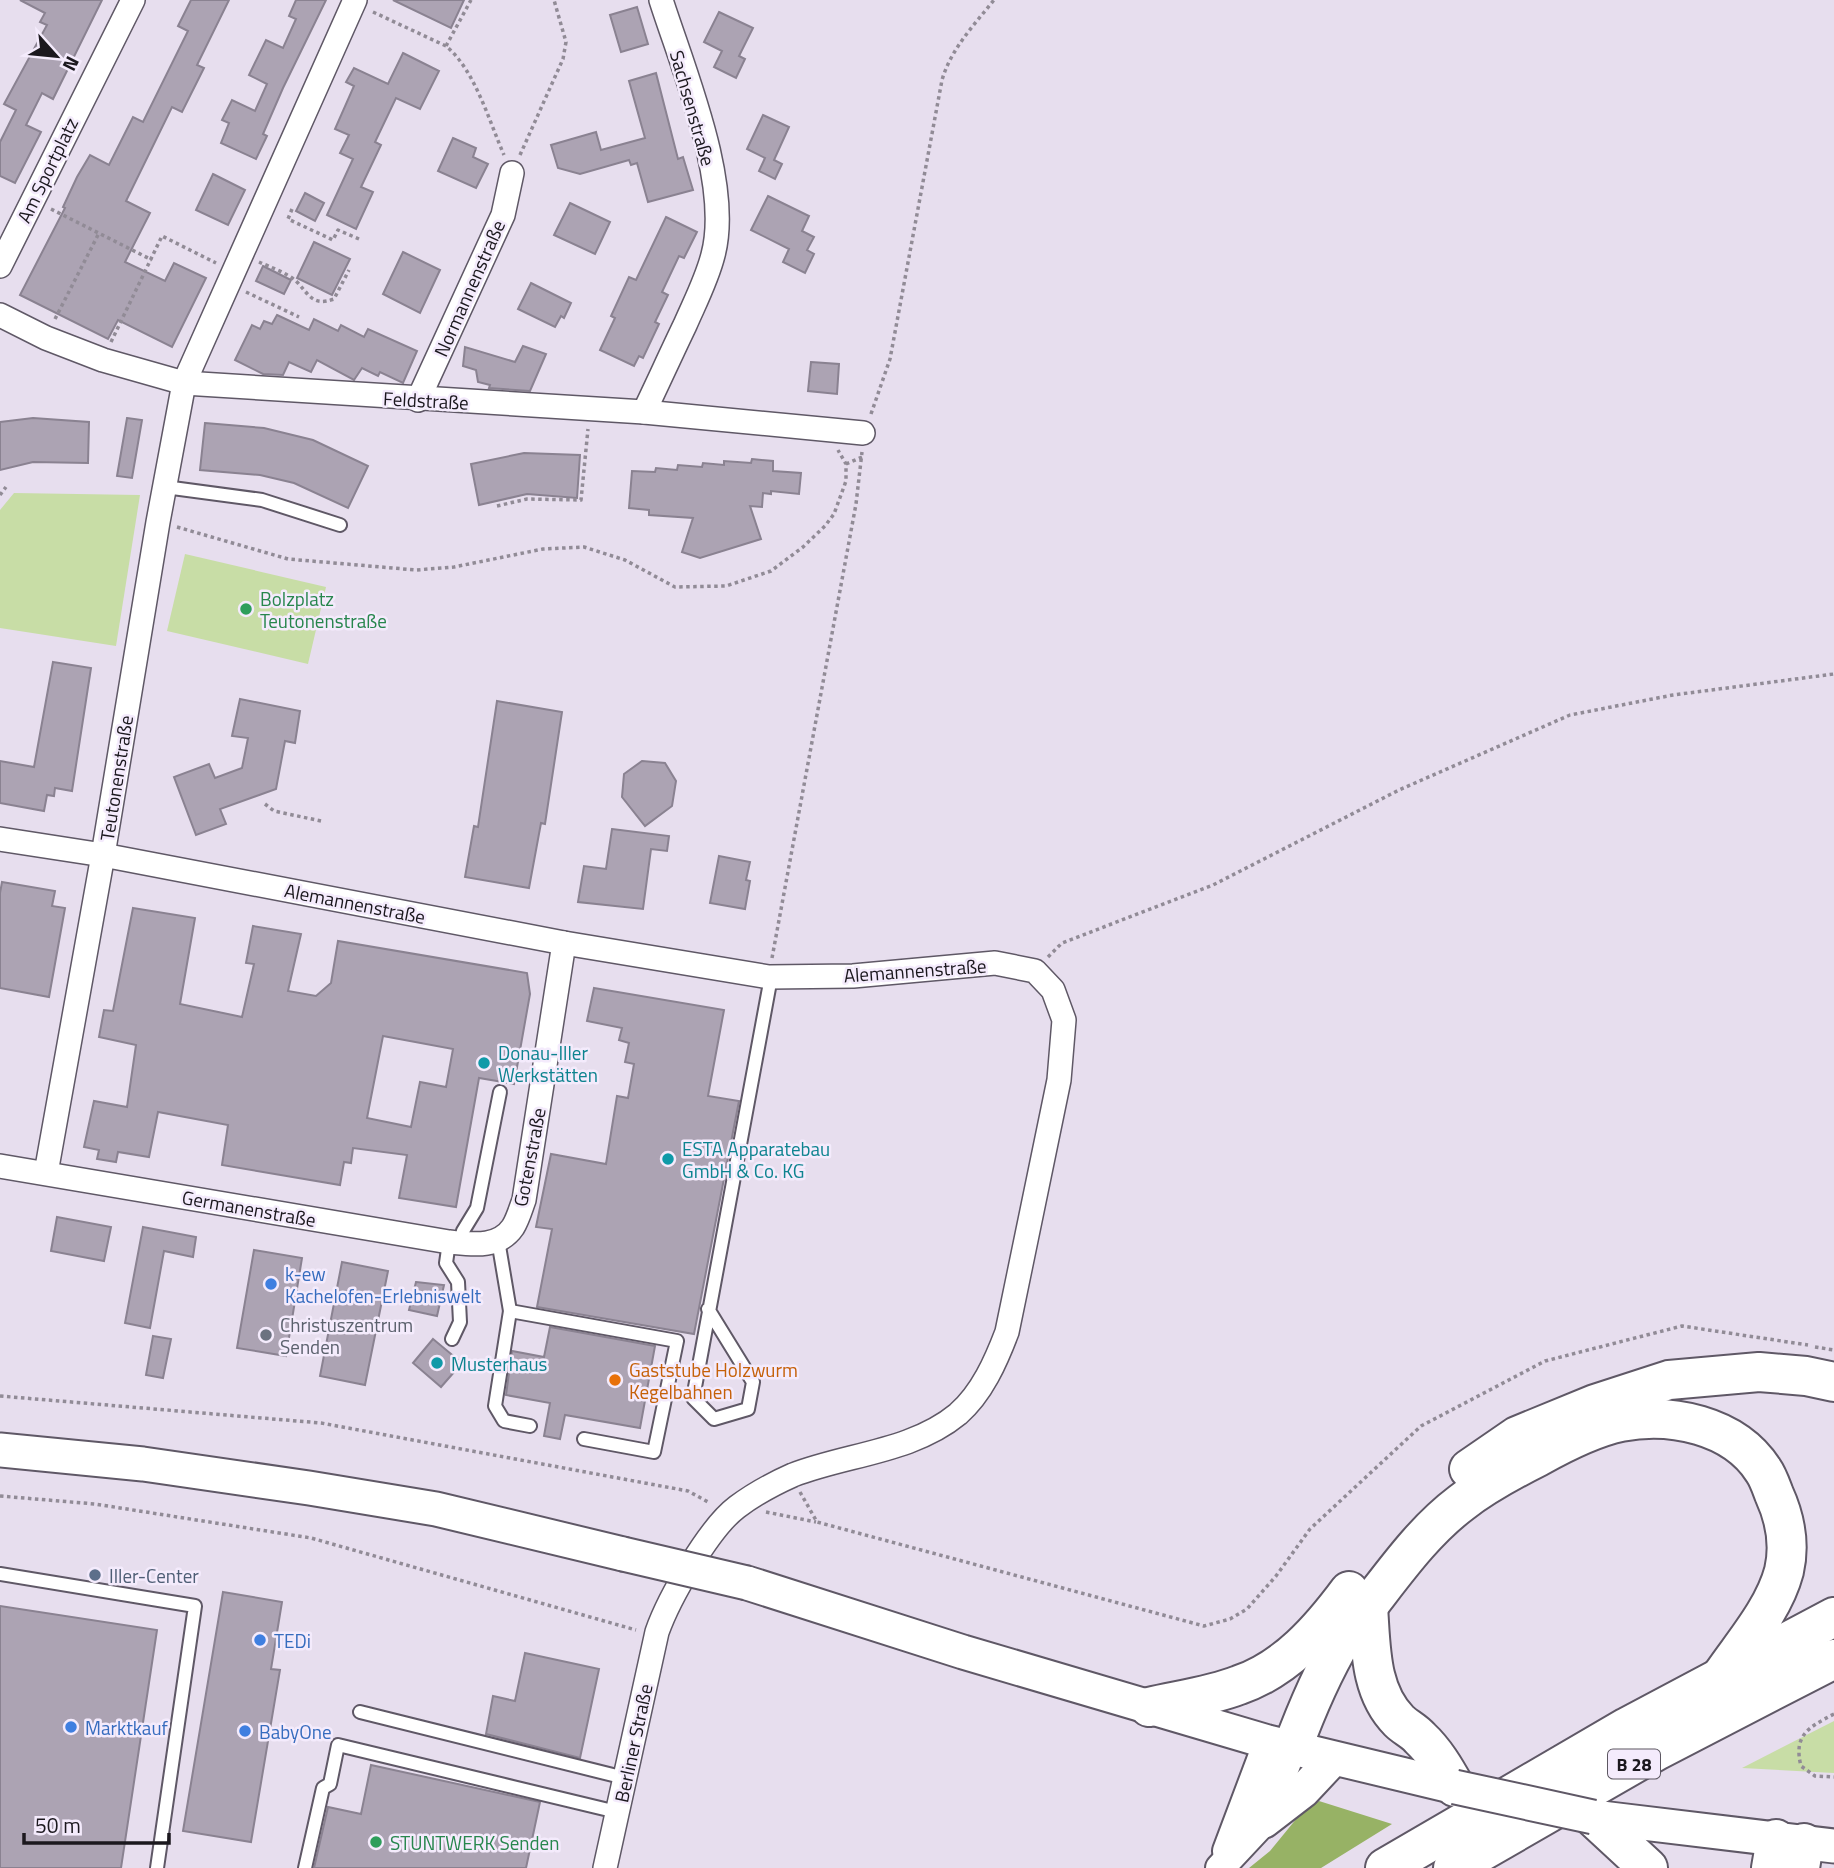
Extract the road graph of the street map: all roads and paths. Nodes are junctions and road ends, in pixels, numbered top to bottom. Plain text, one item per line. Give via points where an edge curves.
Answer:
1 (133, 0) edge
2 (471, 0) edge
3 (554, 0) edge
4 (661, 0) edge
5 (994, 0) edge
6 (354, 2) edge
7 (446, 46) junction
8 (512, 173) junction
9 (32, 199) junction
10 (292, 209) dead end
11 (99, 233) junction
12 (359, 239) dead end
13 (152, 260) junction
14 (0, 266) edge
15 (234, 270) junction
16 (349, 270) dead end
17 (0, 315) edge
18 (299, 317) dead end
19 (46, 338) junction
20 (103, 360) junction
21 (184, 383) junction
22 (418, 400) junction
23 (590, 409) junction
24 (644, 412) junction
25 (810, 428) junction
26 (863, 433) junction
27 (862, 457) junction
28 (846, 464) junction
29 (165, 486) junction
30 (6, 487) dead end
31 (0, 495) edge
32 (497, 506) dead end
33 (158, 522) junction
34 (340, 525) dead end
35 (1834, 674) edge
36 (265, 804) dead end
37 (321, 821) dead end
38 (0, 839) edge
39 (103, 855) junction
40 (564, 943) junction
41 (1035, 971) junction
42 (769, 977) junction
43 (500, 1092) dead end
44 (0, 1166) edge
45 (46, 1173) junction
46 (498, 1240) junction
47 (455, 1242) junction
48 (708, 1309) junction
49 (510, 1311) junction
50 (453, 1339) dead end
51 (1834, 1350) edge
52 (1834, 1382) edge
53 (0, 1396) edge
54 (530, 1426) dead end
55 (584, 1438) dead end
56 (0, 1450) edge
57 (793, 1475) junction
58 (0, 1496) edge
59 (740, 1505) junction
60 (706, 1513) dead end
61 (817, 1522) junction
62 (0, 1574) edge
63 (1352, 1607) junction
64 (1834, 1617) edge
65 (637, 1630) dead end
66 (1834, 1659) edge
67 (1722, 1675) junction
68 (1149, 1707) junction
69 (360, 1712) dead end
70 (1834, 1714) edge
71 (1280, 1745) junction
72 (1333, 1759) junction
73 (1436, 1775) junction
74 (1834, 1777) edge
75 (625, 1778) junction
76 (617, 1812) junction
77 (1592, 1817) junction
78 (1264, 1821) junction
79 (1797, 1853) edge
80 (157, 1868) edge
81 (306, 1868) edge
82 (605, 1868) edge
83 (1220, 1868) edge
84 (1385, 1868) edge
85 (1453, 1868) edge
86 (1648, 1868) edge

1 - 9 street, Am Sportplatz
2 - 7 path
3 - 8 path via 566,41 564,59
4 - 24 street, Sachsenstraße via 707,142 717,229 702,287
5 - 26 path via 947,63 890,359
6 - 7 path
6 - 15 street
7 - 8 path via 466,69
8 - 22 street, Normannenstraße via 503,215
9 - 11 path
9 - 14 street, Am Sportplatz
10 - 12 path via 288,219 333,240 338,230
11 - 13 path
11 - 19 path
13 - 15 path via 162,236
13 - 20 path
15 - 16 path via 295,280 318,301 334,299
15 - 18 path
15 - 21 street
17 - 19 street, Feldstraße
19 - 20 street, Feldstraße
20 - 21 street, Feldstraße
21 - 22 street, Feldstraße
21 - 29 street, Teutonenstraße
22 - 23 street, Feldstraße
23 - 24 street, Feldstraße
23 - 32 path via 581,500 527,499
24 - 25 street, Feldstraße
25 - 26 street, Feldstraße
25 - 28 path via 810,438 839,452
26 - 27 path
27 - 28 path
27 - 42 path
28 - 33 path via 840,499 825,526 771,571 726,586 675,587 625,560 584,547 542,549 416,570 288,559
29 - 33 street, Teutonenstraße
29 - 34 lane via 262,500
30 - 31 path
33 - 39 street, Teutonenstraße
35 - 41 path via 1673,695 1570,715 1399,790 1213,885 1062,943
36 - 37 path via 274,811
38 - 39 street, Alemannenstraße
39 - 40 street, Alemannenstraße
39 - 45 street, Teutonenstraße
40 - 42 street, Alemannenstraße
40 - 46 street, Gotenstraße via 524,1200 513,1228
41 - 42 street, Alemannenstraße via 995,963 853,976
41 - 57 street via 1053,990 1064,1020 1059,1080 1007,1332 995,1362 959,1413 936,1429
42 - 48 lane
43 - 47 lane via 477,1208
44 - 45 street, Germanenstraße
45 - 47 street, Germanenstraße
46 - 47 street, Germanenstraße via 481,1245
46 - 49 lane
47 - 50 lane via 446,1263 458,1282 460,1322
48 - 48 lane via 693,1398 714,1419 748,1409 753,1382
49 - 54 lane via 495,1406 504,1421
49 - 55 lane via 677,1341 653,1452
51 - 61 path via 1682,1326 1545,1361 1421,1426 1310,1529 1247,1609 1204,1626
52 - 63 highway via 1759,1372 1669,1380 1517,1436 1410,1516
53 - 60 path via 321,1423 688,1491 713,1504
56 - 68 main road, bridge via 143,1464 436,1509 747,1583
57 - 59 street
57 - 61 path
58 - 65 path via 95,1504 311,1538
59 - 61 path
59 - 75 street, Berliner Straße via 717,1526 662,1619
62 - 80 lane via 195,1606
63 - 67 highway via 1461,1503 1516,1468 1562,1444 1619,1423 1652,1418 1690,1422 1751,1455 1763,1470 1785,1523 1787,1545 1778,1588
63 - 68 highway via 1271,1671 1239,1686
63 - 71 highway via 1286,1695
63 - 73 highway via 1380,1690 1398,1720 1420,1738
64 - 67 highway, B 28
66 - 85 highway, B 28 via 1658,1750
67 - 84 highway, B 28
68 - 71 main road
69 - 75 lane
70 - 74 path via 1802,1735 1797,1752 1801,1766 1815,1776
71 - 72 main road
71 - 78 street
71 - 83 street
72 - 73 main road
72 - 78 main road via 1303,1791
73 - 77 main road, bridge
75 - 76 street, Berliner Straße
76 - 81 lane via 338,1745 330,1784 323,1788
76 - 82 street, Berliner Straße
77 - 79 main road
77 - 86 highway
78 - 83 street

